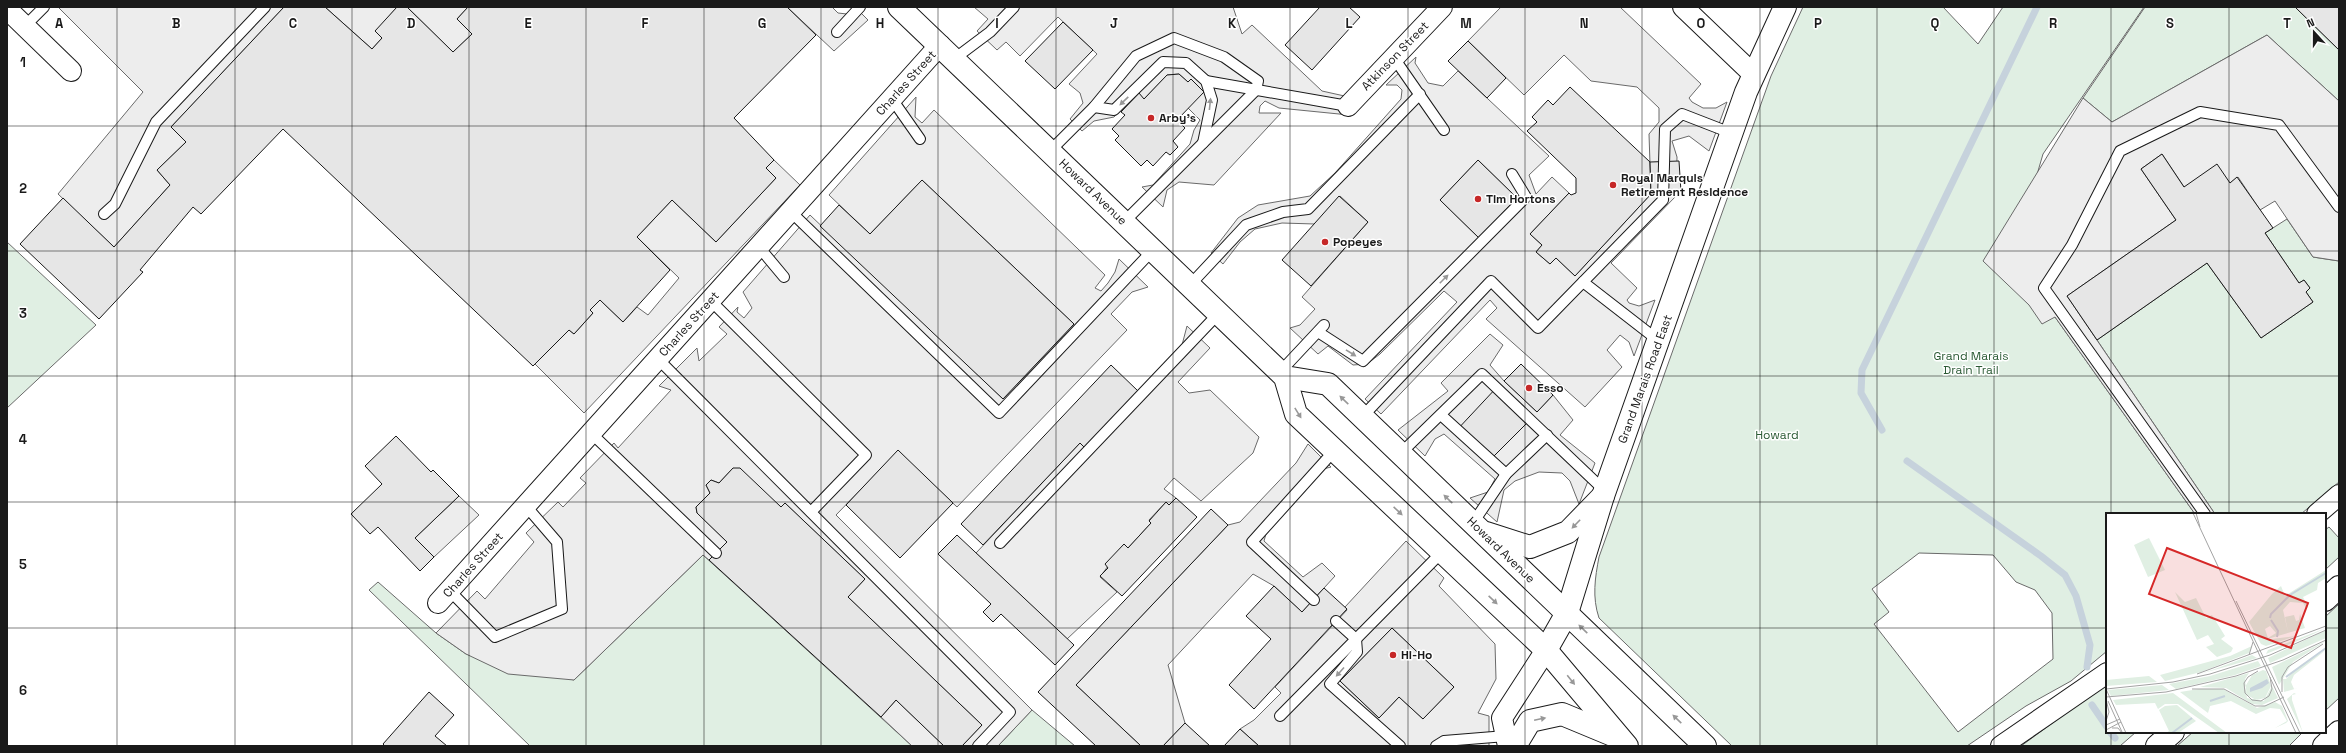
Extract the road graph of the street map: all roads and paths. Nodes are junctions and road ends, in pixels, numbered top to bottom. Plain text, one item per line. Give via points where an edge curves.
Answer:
1 (44, 7) edge
2 (265, 7) edge
3 (860, 7) edge
4 (900, 7) edge
5 (1014, 7) edge
6 (1442, 7) edge
7 (1683, 7) edge
8 (1785, 7) edge
9 (7, 9) edge
10 (25, 26) junction
11 (837, 32) dead end
12 (947, 52) junction
13 (1394, 58) junction
14 (71, 71) dead end
15 (1753, 74) junction
16 (1206, 81) junction
17 (1256, 90) junction
18 (1420, 94) junction
19 (892, 99) junction
20 (1348, 106) joint
21 (1094, 107) junction
22 (1444, 130) dead end
23 (1731, 133) junction
24 (920, 139) dead end
25 (1203, 143) junction
26 (1050, 151) junction
27 (1512, 174) dead end
28 (2339, 207) edge
29 (791, 212) junction
30 (104, 214) dead end
31 (1124, 222) junction
32 (759, 247) junction
33 (1153, 250) junction
34 (784, 277) dead end
35 (1583, 282) junction
36 (1190, 285) junction
37 (711, 300) junction
38 (1219, 313) junction
39 (1659, 341) junction
40 (658, 359) junction
41 (1282, 374) junction
42 (1441, 415) junction
43 (1362, 417) junction
44 (592, 433) junction
45 (1547, 435) junction
46 (1334, 451) junction
47 (1400, 454) junction
48 (1506, 474) junction
49 (1604, 493) junction
50 (2339, 495) edge
51 (526, 506) junction
52 (811, 512) junction
53 (2204, 513) edge
54 (2318, 513) edge
55 (1477, 527) junction
56 (1000, 543) dead end
57 (1442, 552) junction
58 (716, 553) dead end
59 (2339, 587) edge
60 (444, 597) joint
61 (2326, 599) edge
62 (1314, 600) dead end
63 (1567, 614) junction
64 (1336, 621) dead end
65 (1356, 639) junction
66 (1546, 650) junction
67 (2106, 674) edge
68 (1280, 716) dead end
69 (2339, 732) edge
70 (2172, 733) edge
71 (1622, 742) edge
72 (1509, 743) edge
73 (978, 746) edge
74 (1400, 746) edge
75 (1436, 746) edge
76 (1705, 746) edge
77 (2000, 746) edge
78 (2157, 746) edge
79 (2324, 746) edge

1 - 10 lane
2 - 30 lane via 156,122 115,204
3 - 11 lane
4 - 12 main road, Howard Avenue
5 - 12 lane via 990,32
6 - 13 street, Atkinson Street
7 - 15 street
8 - 15 main road, Grand Marais Road East
9 - 10 street
10 - 14 street
12 - 19 street, Charles Street
12 - 26 main road, Howard Avenue
13 - 18 lane
13 - 20 street, Atkinson Street
15 - 23 main road, Grand Marais Road East
16 - 17 lane
16 -> 21 lane via 1186,63 1163,62 1114,110
25 -> 16 lane via 1212,100
17 - 20 lane
17 - 21 lane via 1258,81 1224,57 1174,38 1136,56
17 - 25 lane
18 - 22 lane
18 - 36 lane via 1308,209 1283,212 1246,225
19 - 24 lane
19 - 29 street, Charles Street
21 - 26 lane
23 - 35 lane via 1682,114 1665,129 1663,200
23 - 39 main road, Grand Marais Road East
25 - 31 lane
26 - 31 main road, Howard Avenue
41 -> 27 lane via 1321,329 1363,361 1526,197
28 - 53 lane via 2279,125 2200,112 2120,151 2072,245 2044,288
29 - 32 street, Charles Street
29 - 33 lane via 999,412
31 - 33 main road, Howard Avenue
32 - 34 lane
32 - 37 street, Charles Street
33 - 36 main road, Howard Avenue
35 - 39 lane
35 - 43 lane via 1538,328 1492,281
36 - 38 main road, Howard Avenue
37 - 40 street, Charles Street
37 - 52 lane via 866,455
38 - 41 main road, Howard Avenue
38 - 56 lane
39 - 49 main road, Grand Marais Road East
40 - 44 street, Charles Street
40 - 52 lane
43 -> 41 main road, Howard Avenue via 1328,384
41 -> 46 main road, Howard Avenue via 1296,414
42 - 45 lane via 1482,374
42 - 47 lane
42 - 48 lane
43 - 47 main road, Howard Avenue
44 - 51 street, Charles Street
44 - 58 lane
45 - 48 lane
45 - 49 lane
46 -> 57 main road, Howard Avenue
46 - 62 lane via 1252,542
55 -> 47 main road, Howard Avenue
48 - 55 lane
49 -> 55 main road via 1568,532 1530,547
49 - 63 main road, Grand Marais Road East
50 - 54 street
51 - 60 street, Charles Street
51 - 60 lane via 557,542 562,609 495,637
52 - 73 lane via 1010,712
55 - 63 main road, Howard Avenue
57 - 65 lane
57 -> 66 main road, Howard Avenue
59 - 61 main road
63 - 66 main road, Grand Marais Road East
76 -> 63 main road, Howard Avenue
64 - 65 lane
65 - 68 lane
65 -> 74 lane via 1358,652 1330,684
66 -> 71 main road, Howard Avenue
66 - 72 street, Grand Marais Road East via 1502,718
67 - 77 street
69 - 79 main road
70 - 78 main road
72 -> 71 main road via 1530,721 1562,714
72 - 75 lane via 1444,741

